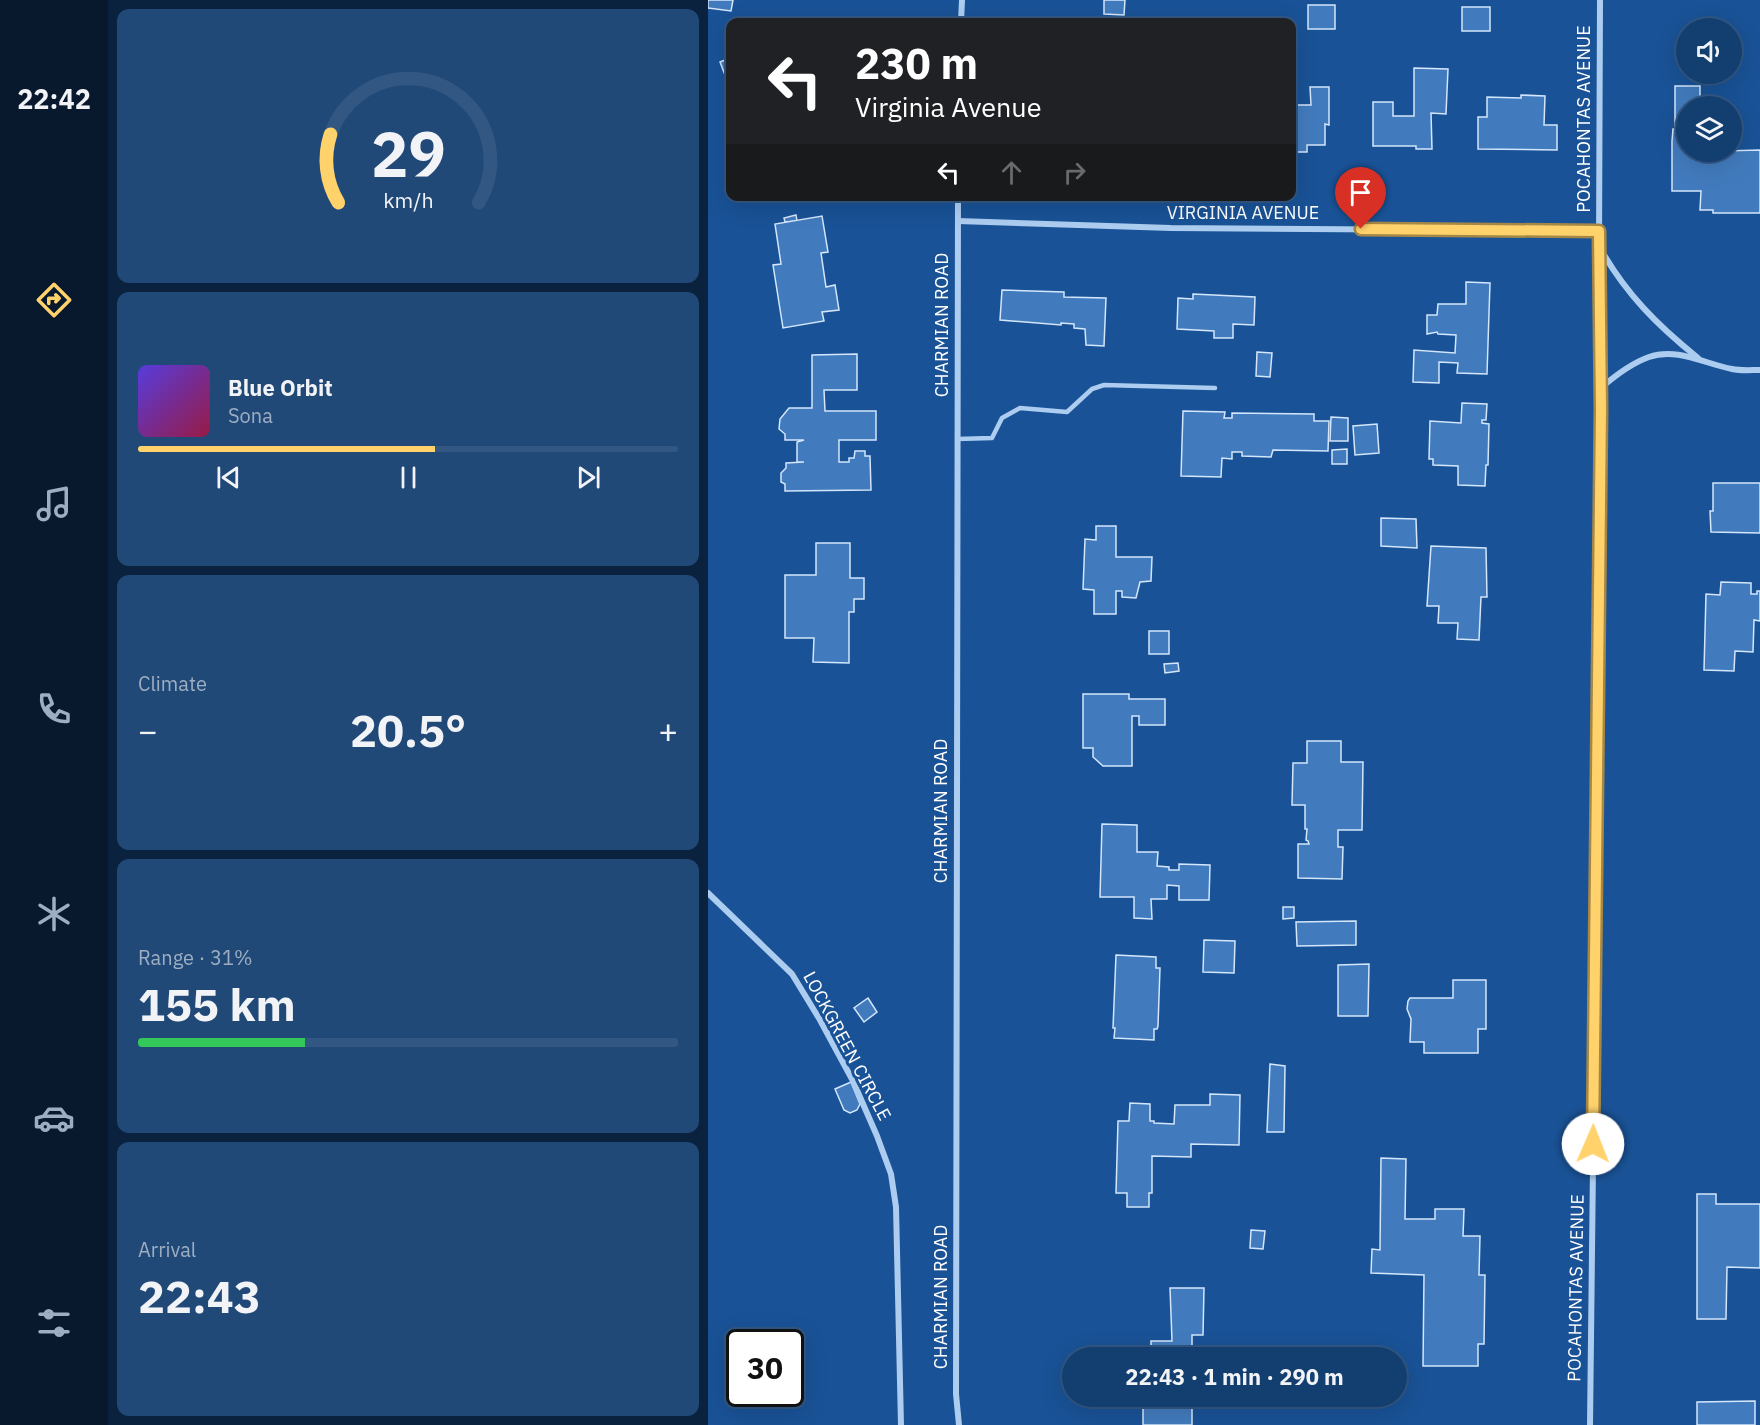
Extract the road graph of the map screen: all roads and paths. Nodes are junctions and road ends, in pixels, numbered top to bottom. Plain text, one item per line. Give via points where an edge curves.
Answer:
1 (962, 0) edge
2 (1600, 0) edge
3 (961, 18) edge
4 (958, 201) edge
5 (958, 221) junction
6 (1599, 231) junction
7 (1599, 246) junction
8 (1698, 359) junction
9 (1760, 370) edge
10 (1602, 387) junction
11 (1215, 388) dead end
12 (957, 439) junction
13 (708, 893) edge
14 (901, 1425) edge
15 (960, 1425) edge
16 (1590, 1425) edge

1 - 3 street
2 - 6 street, POCAHONTAS AVENUE
4 - 5 street, CHARMIAN ROAD
5 - 6 street, VIRGINIA AVENUE via 1171,228
5 - 12 street, CHARMIAN ROAD
6 - 7 street, POCAHONTAS AVENUE
7 - 8 street via 1635,301
7 - 10 street, POCAHONTAS AVENUE
8 - 9 street via 1732,369
8 - 10 street via 1672,354 1650,356
10 - 16 street, POCAHONTAS AVENUE
11 - 12 lane via 1104,385 1092,389 1067,412 1020,408 1002,418 993,438
12 - 15 street, CHARMIAN ROAD via 956,1394
13 - 14 street, LOCKGREEN CIRCLE via 792,974 853,1081 891,1174 896,1207

